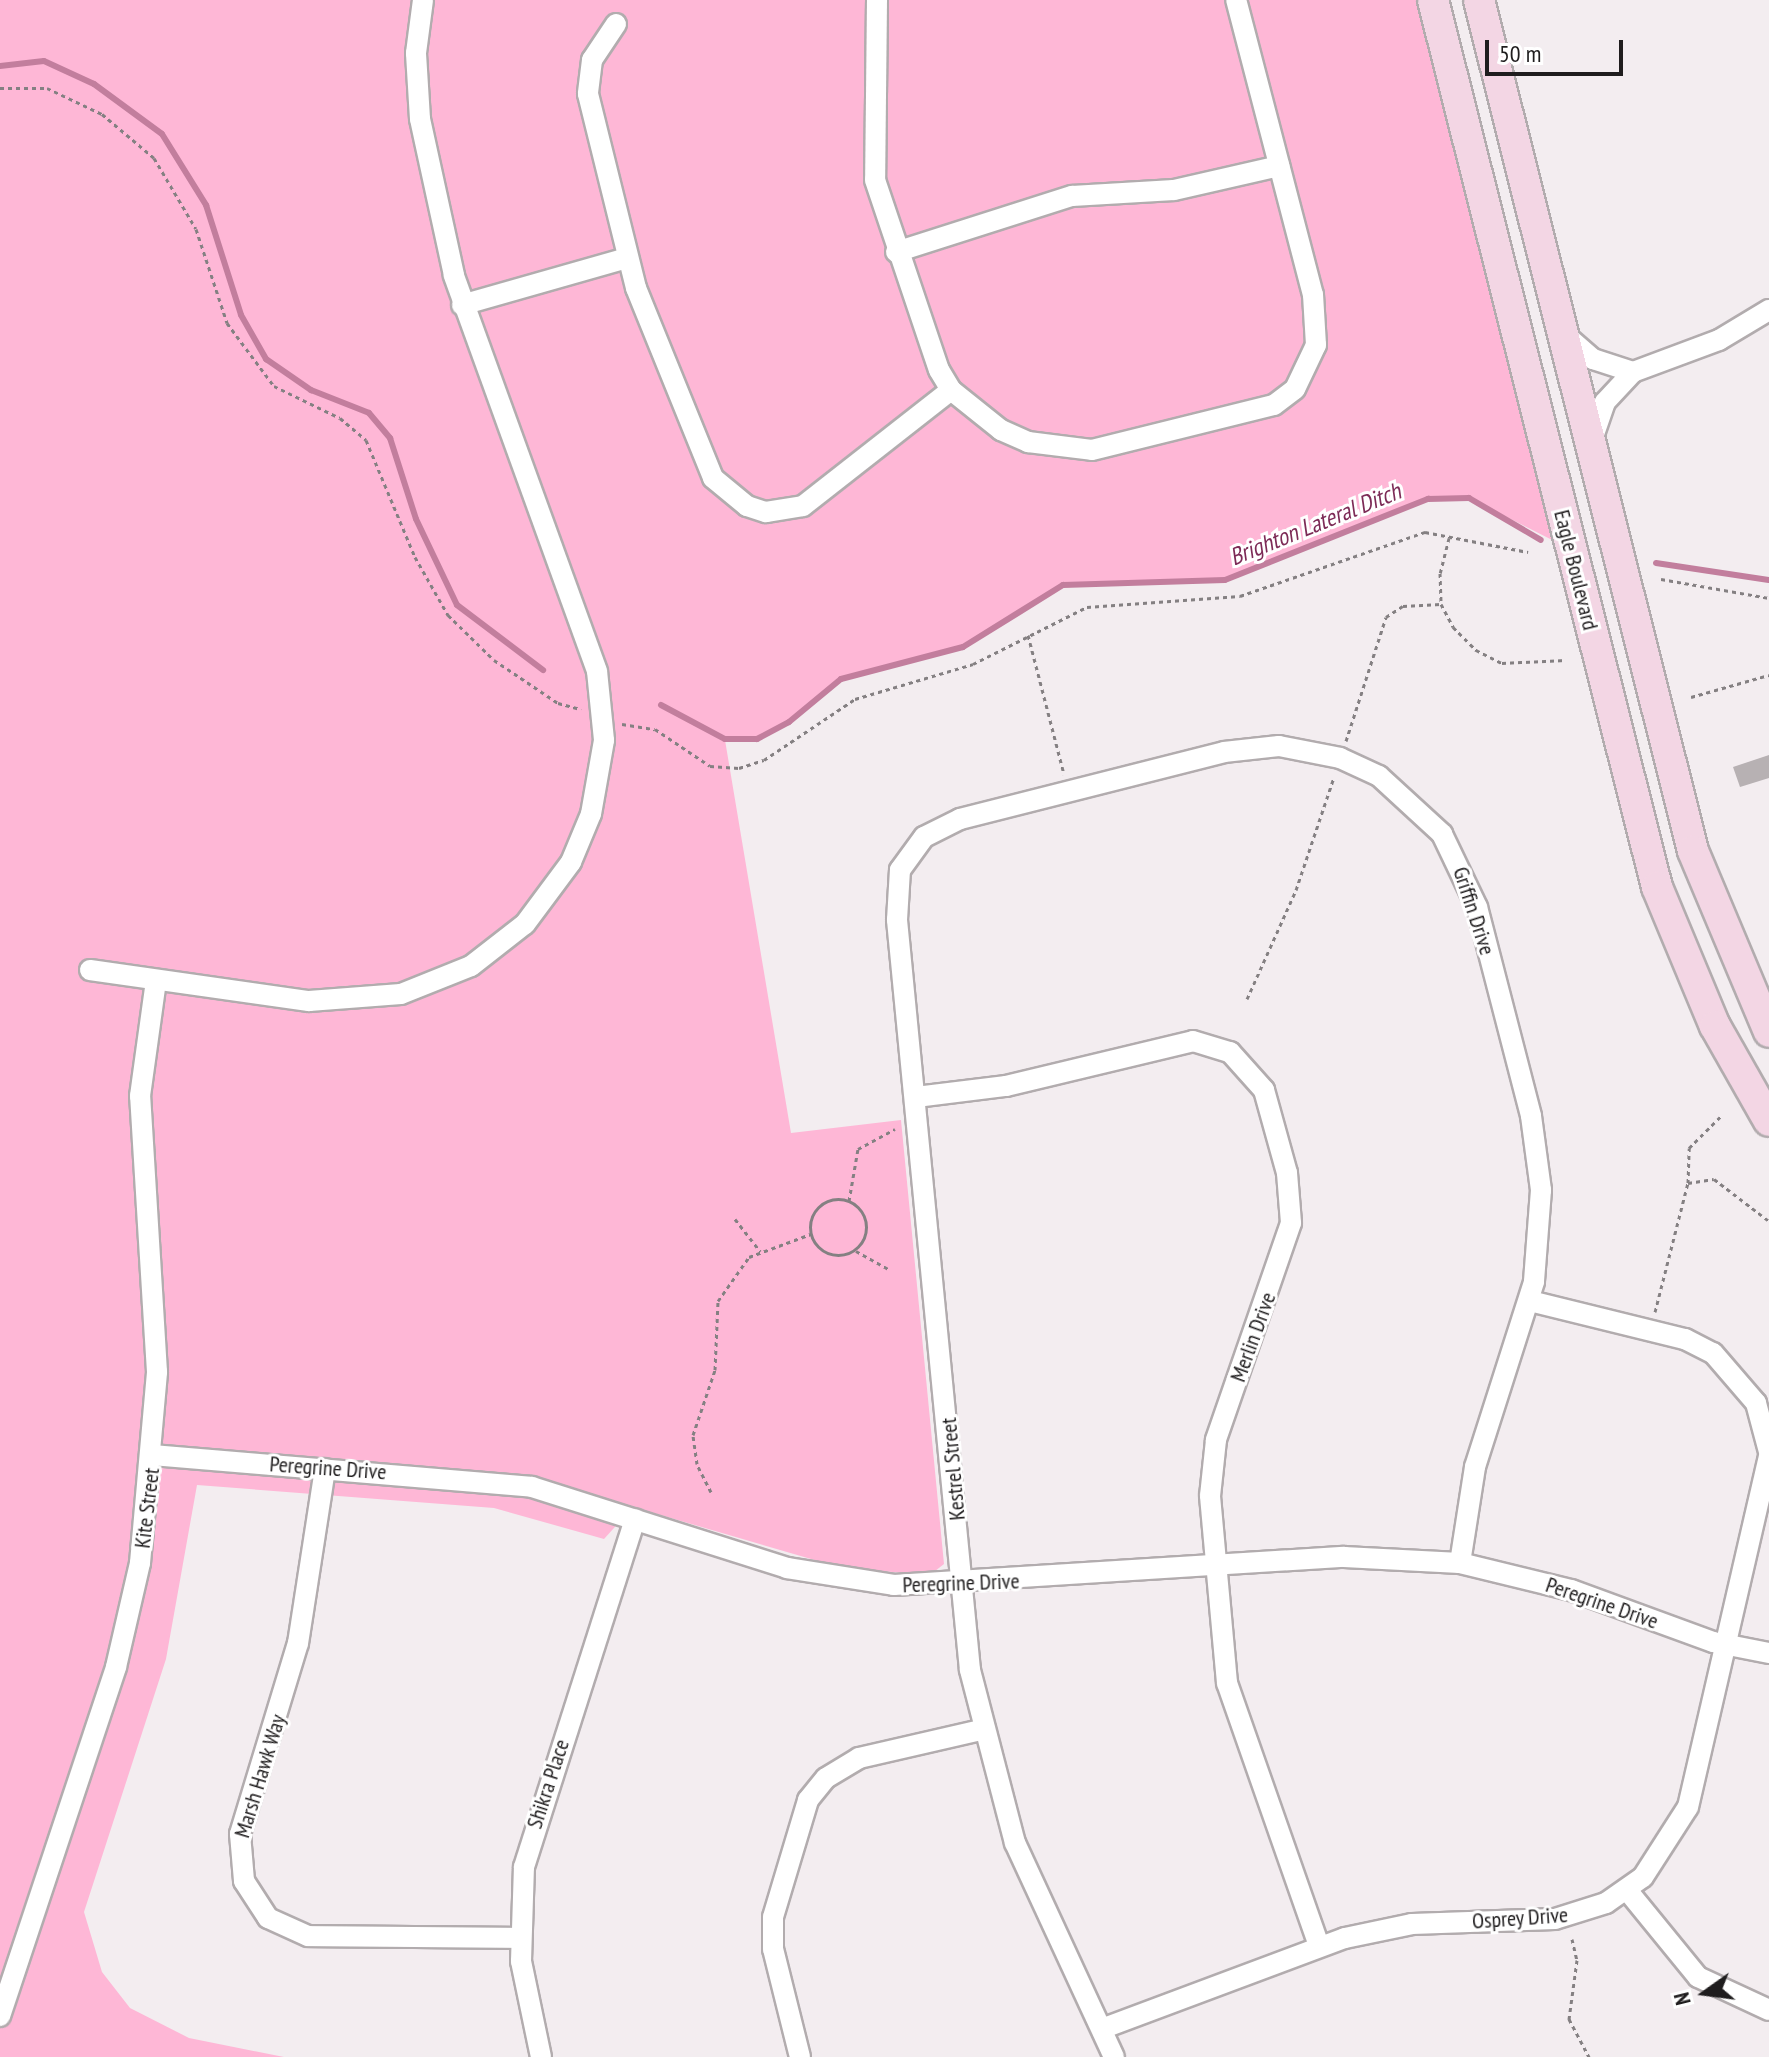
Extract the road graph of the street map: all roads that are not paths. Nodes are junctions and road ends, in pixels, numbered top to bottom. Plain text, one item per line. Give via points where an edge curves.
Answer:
1 (423, 0) edge
2 (877, 0) edge
3 (1236, 0) edge
4 (1433, 0) edge
5 (1479, 0) edge
6 (616, 24) dead end
7 (1279, 166) junction
8 (896, 252) junction
9 (627, 258) junction
10 (462, 305) junction
11 (1769, 310) edge
12 (1563, 333) junction
13 (1633, 372) junction
14 (951, 390) junction
15 (1591, 447) junction
16 (906, 857) joint
17 (90, 970) dead end
18 (156, 980) junction
19 (1769, 1032) edge
20 (916, 1097) junction
21 (1769, 1121) edge
22 (1530, 1301) junction
23 (1769, 1454) edge
24 (153, 1455) junction
25 (325, 1469) junction
26 (635, 1519) junction
27 (1460, 1563) junction
28 (1215, 1568) junction
29 (962, 1585) junction
30 (1728, 1647) junction
31 (1769, 1653) edge
32 (981, 1730) junction
33 (1627, 1890) junction
34 (520, 1938) junction
35 (1319, 1946) junction
36 (1769, 2010) edge
37 (0, 2016) edge
38 (1104, 2028) junction
39 (541, 2057) edge
40 (800, 2057) edge
41 (1114, 2057) edge

1 - 10 street via 416,53 420,119
2 - 8 street via 875,180
3 - 7 street
4 - 21 street, Eagle Boulevard via 1657,887 1715,1026
5 - 12 street, Eagle Boulevard
6 - 9 street via 592,60 588,94
7 - 8 street via 1174,190 1072,196
7 - 14 street via 1313,295 1316,345 1295,389 1274,405 1119,446 1081,449 1028,442 1001,430
8 - 14 street via 927,344
9 - 10 street
9 - 14 street via 700,457 720,485 747,506 784,511 821,497
10 - 18 street via 597,671 602,767 582,840 541,906 506,940 471,966 413,990 380,999 309,1001
11 - 13 street via 1719,340
12 - 13 street via 1593,359
12 - 15 street, Eagle Boulevard
13 - 15 street via 1605,402
15 - 19 street, Eagle Boulevard via 1693,851
16 - 20 street, Kestrel Street via 896,904
16 - 22 street, Griffin Drive via 924,837 960,819 1242,749 1321,752 1397,789 1428,817 1463,871 1531,1116 1541,1212
17 - 18 street
18 - 24 street, Kite Street via 140,1124 156,1337
20 - 28 street, Merlin Drive via 1022,1083 1181,1041 1218,1045 1258,1079 1287,1173 1291,1223 1216,1440 1210,1496
20 - 29 street, Kestrel Street
22 - 23 street, Osprey Drive via 1685,1339 1713,1353 1756,1403
22 - 27 street, Griffin Drive via 1475,1467
23 - 30 street, Osprey Drive
24 - 25 street, Peregrine Drive
24 - 37 street, Kite Street via 140,1563 122,1645
25 - 26 street, Peregrine Drive via 510,1483
25 - 34 street, Marsh Hawk Way via 298,1643 240,1834 244,1881 268,1918 308,1936
26 - 29 street, Peregrine Drive via 814,1574 894,1585
26 - 34 street, Shikra Place via 534,1823
27 - 28 street, Peregrine Drive via 1355,1557
27 - 30 street, Peregrine Drive via 1571,1590
28 - 29 street, Peregrine Drive
28 - 35 street, Merlin Drive via 1227,1683
29 - 32 street, Kestrel Street
30 - 31 street, Peregrine Drive
30 - 33 street, Osprey Drive via 1681,1825 1657,1861
32 - 38 street, Kestrel Street via 1025,1869
32 - 40 street via 859,1758 826,1778 808,1800 773,1917 773,1949
33 - 35 street, Osprey Drive via 1555,1919 1412,1924
33 - 36 street via 1698,1977
34 - 39 street, Shikra Place
35 - 38 street, Osprey Drive
38 - 41 street, Kestrel Street

